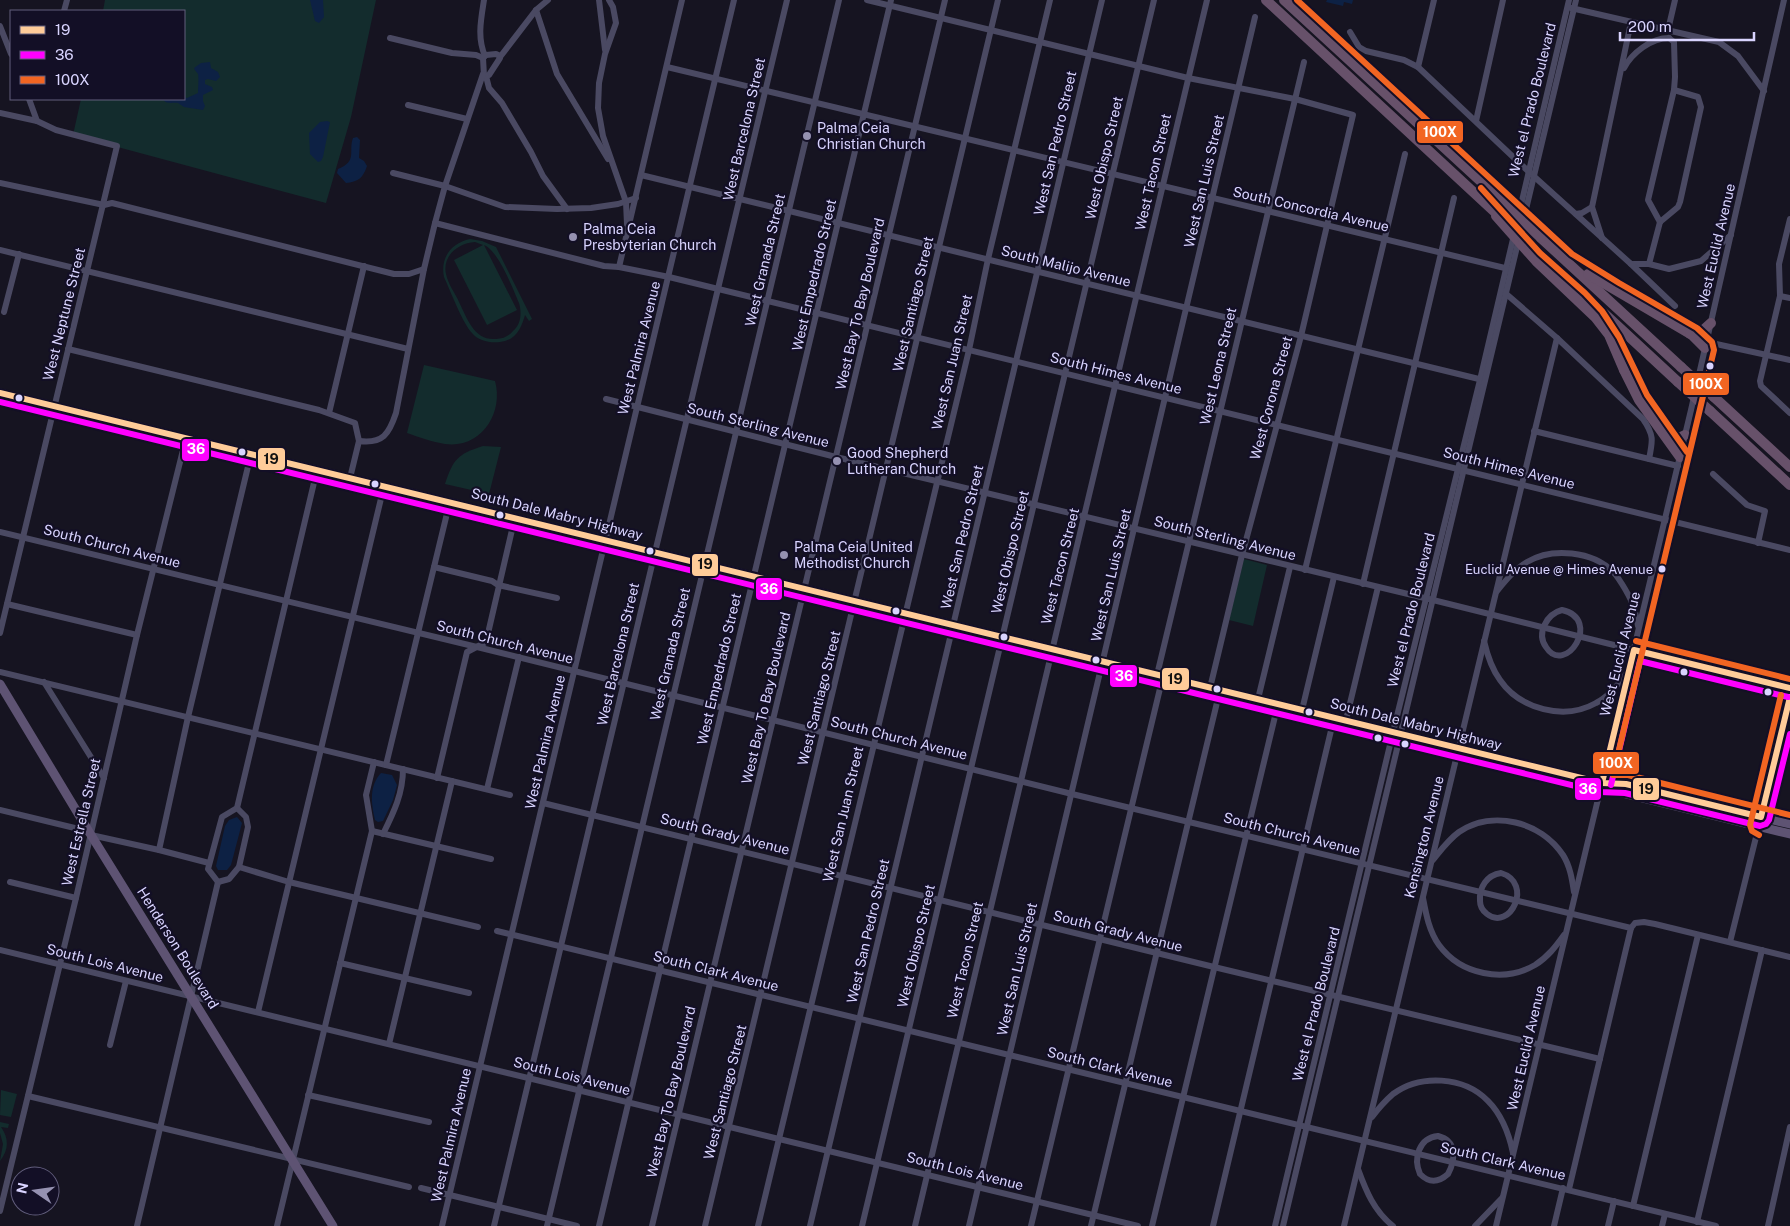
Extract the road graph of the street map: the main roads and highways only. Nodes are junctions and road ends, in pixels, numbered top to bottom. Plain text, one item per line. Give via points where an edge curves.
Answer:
1 (1266, 0) edge
2 (1284, 0) edge
3 (1495, 214) junction
4 (1566, 261) junction
5 (1711, 323) road end
6 (1690, 334) junction
7 (1706, 345) road end
8 (0, 393) edge
9 (1685, 435) road end
10 (1666, 436) junction
11 (1679, 461) road end
12 (1790, 467) edge
13 (1790, 485) edge
14 (0, 684) edge
15 (1760, 822) junction
16 (1790, 824) edge
17 (1790, 834) edge
18 (333, 1226) edge

1 - 3 highway
2 - 4 highway, bridge
3 - 10 highway, bridge via 1536,261 1595,316 1639,400
3 - 13 highway, bridge
4 - 6 highway
4 - 12 highway, bridge
5 - 6 highway via 1702,332
6 - 7 highway
8 - 15 main road, South Dale Mabry Highway via 1602,783 1622,793
9 - 10 highway via 1675,439
10 - 11 highway
14 - 18 main road, Henderson Boulevard
15 - 16 main road, South Dale Mabry Highway
15 - 17 main road, South Dale Mabry Highway

